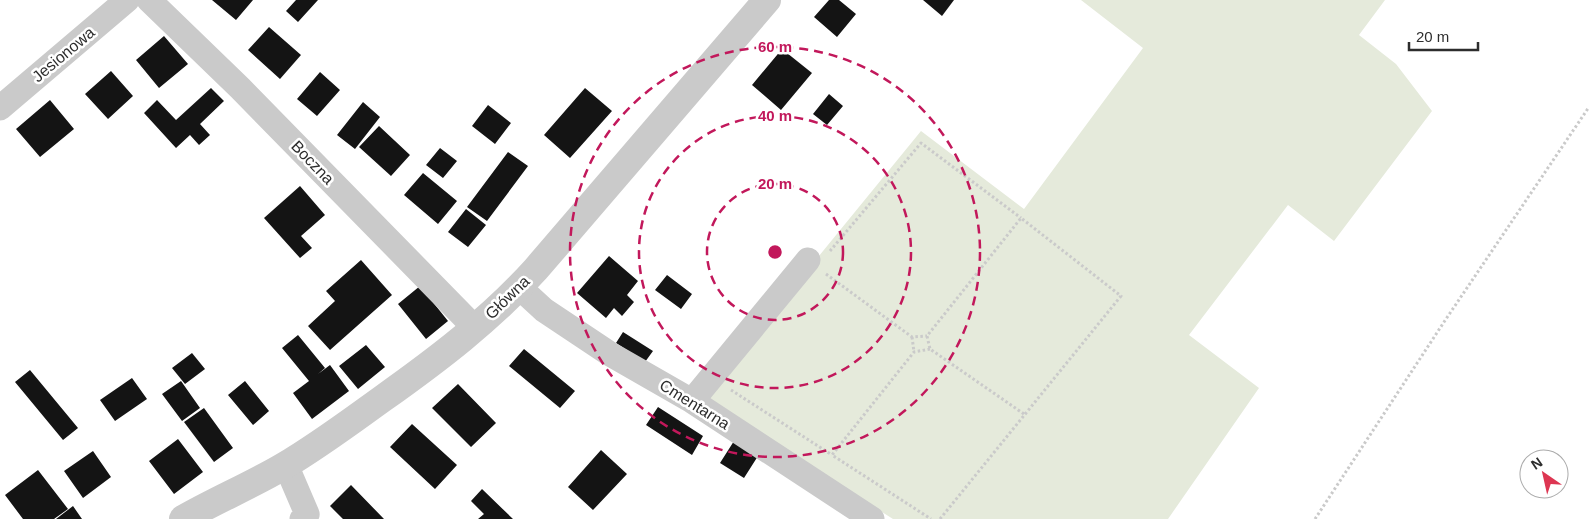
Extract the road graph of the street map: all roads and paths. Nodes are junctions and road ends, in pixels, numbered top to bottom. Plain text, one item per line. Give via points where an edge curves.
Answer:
1 (127, 0) edge
2 (149, 0) edge
3 (767, 0) edge
4 (1589, 107) edge
5 (0, 108) edge
6 (1021, 218) junction
7 (812, 264) junction
8 (519, 287) junction
9 (475, 328) junction
10 (927, 336) junction
11 (912, 337) junction
12 (930, 349) junction
13 (914, 352) junction
14 (723, 385) dead end
15 (692, 401) junction
16 (1024, 414) junction
17 (832, 455) junction
18 (286, 465) junction
19 (183, 519) edge
20 (302, 519) edge
21 (872, 519) edge
22 (931, 519) edge
23 (940, 519) edge
24 (1315, 519) edge

1 - 5 street, Jesionowa
2 - 9 street, Boczna via 240,88
3 - 8 street, Główna
4 - 24 path
6 - 7 path via 921,143
6 - 10 path
6 - 16 path via 1120,296
7 - 11 path
7 - 15 street
8 - 9 street, Główna
8 - 15 street, Cmentarna via 544,310 610,354
9 - 18 street, Główna via 343,428
10 - 11 path
10 - 12 path
11 - 13 path
12 - 13 path
12 - 16 path
13 - 17 path
14 - 17 path
15 - 21 street, Cmentarna
16 - 23 path
17 - 22 path
18 - 19 street, Główna
18 - 20 street via 307,514

